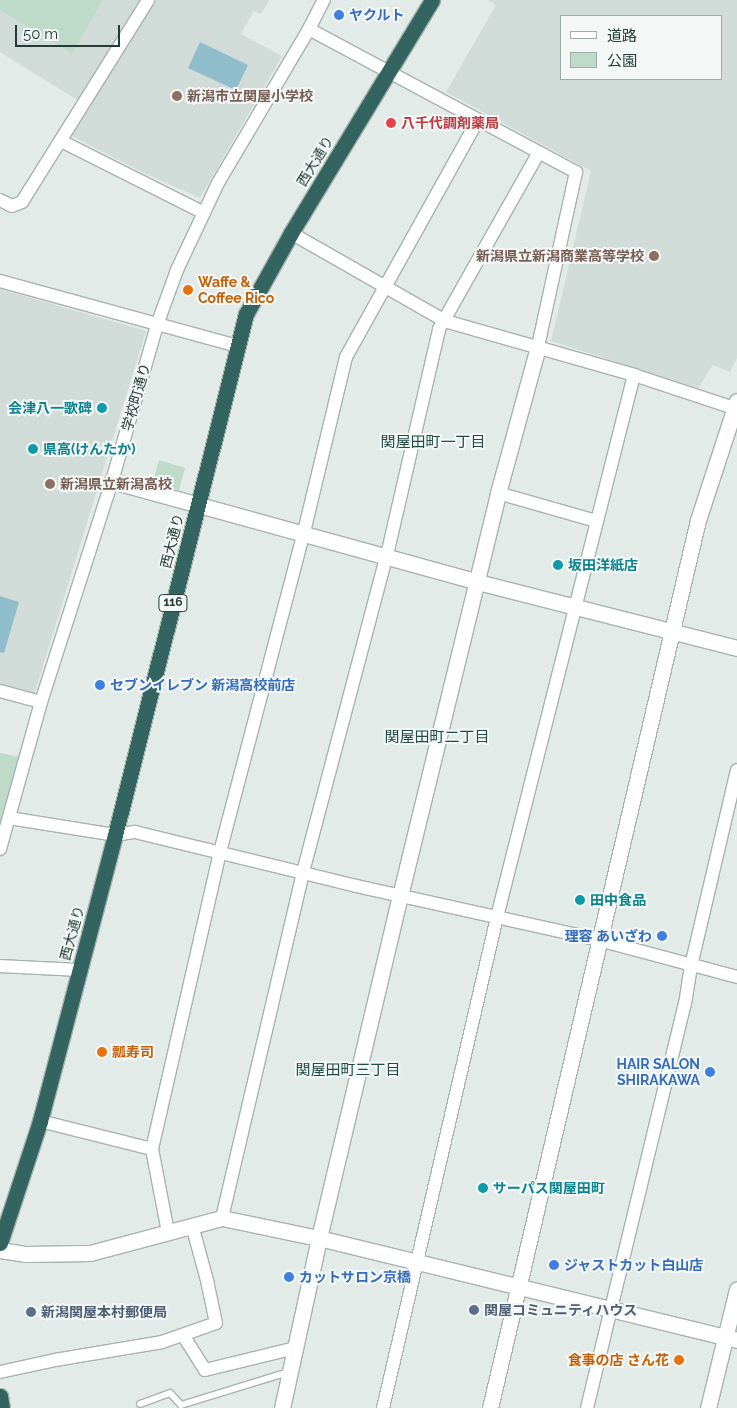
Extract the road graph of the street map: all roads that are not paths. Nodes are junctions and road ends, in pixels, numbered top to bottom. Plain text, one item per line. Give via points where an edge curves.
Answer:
1 (148, 0) edge
2 (324, 0) edge
3 (432, 0) edge
4 (309, 29) junction
5 (388, 73) junction
6 (478, 120) junction
7 (61, 141) junction
8 (539, 152) junction
9 (0, 200) edge
10 (204, 213) junction
11 (291, 233) junction
12 (0, 282) edge
13 (385, 288) junction
14 (445, 321) junction
15 (157, 325) junction
16 (237, 346) junction
17 (538, 347) junction
18 (634, 375) junction
19 (736, 406) edge
20 (112, 481) junction
21 (498, 493) junction
22 (198, 504) junction
23 (596, 520) junction
24 (304, 532) junction
25 (387, 555) junction
26 (478, 582) junction
27 (574, 606) junction
28 (671, 632) junction
29 (737, 648) edge
30 (0, 691) edge
31 (41, 702) junction
32 (737, 770) edge
33 (9, 818) junction
34 (114, 835) junction
35 (0, 849) edge
36 (220, 852) junction
37 (303, 872) junction
38 (400, 896) junction
39 (496, 917) junction
40 (599, 940) junction
41 (0, 966) edge
42 (691, 966) junction
43 (79, 970) junction
44 (737, 977) edge
45 (40, 1120) junction
46 (152, 1149) junction
47 (222, 1218) junction
48 (192, 1225) junction
49 (168, 1232) junction
50 (318, 1238) junction
51 (0, 1243) edge
52 (0, 1250) edge
53 (417, 1262) junction
54 (519, 1287) junction
55 (737, 1289) edge
56 (611, 1309) junction
57 (183, 1335) junction
58 (731, 1339) edge
59 (295, 1348) junction
60 (290, 1371) junction
61 (0, 1372) edge
62 (0, 1396) edge
63 (140, 1404) dead end
64 (2, 1408) edge
65 (282, 1408) edge
66 (384, 1408) edge
67 (490, 1408) edge
68 (587, 1408) edge
69 (708, 1408) edge

1 - 7 street
2 - 4 street, 学校町通り
3 - 5 highway, 西大通り / 116
4 - 5 street
4 - 10 street, 学校町通り via 218,183
5 - 6 street
5 - 11 highway, 西大通り / 116
6 - 8 street
6 - 13 street
7 - 9 street via 22,202 12,206
7 - 10 street
8 - 14 street
8 - 17 street via 576,172
10 - 15 street, 学校町通り via 177,270
11 - 13 street
11 - 16 highway, 西大通り / 116 via 246,314
12 - 15 street
13 - 14 street
13 - 24 street via 346,357
14 - 17 street
14 - 25 street via 440,329
15 - 16 street
15 - 20 street, 学校町通り
16 - 22 highway, 西大通り / 116
17 - 18 street
17 - 21 street
18 - 19 street
18 - 23 street
19 - 28 street via 698,520
20 - 22 street
20 - 31 street, 学校町通り
21 - 23 street
21 - 26 street
22 - 24 street
22 - 34 highway, 西大通り / 116
23 - 27 street
24 - 25 street
24 - 36 street
25 - 26 street
25 - 37 street
26 - 27 street
26 - 38 street
27 - 28 street
27 - 39 street
28 - 29 street
28 - 40 street
30 - 31 street
31 - 33 street, 学校町通り
32 - 42 street
33 - 34 street
33 - 35 street, 学校町通り
34 - 36 street via 135,832
34 - 43 highway, 西大通り / 116
36 - 37 street
36 - 46 street
37 - 38 street
37 - 47 street
38 - 39 street
38 - 50 street
39 - 40 street
39 - 53 street
40 - 42 street
40 - 54 street
41 - 43 street
42 - 44 street
42 - 56 street via 685,1004
43 - 45 highway, 西大通り / 116
45 - 46 street
45 - 51 highway, 西大通り / 116
46 - 49 street
47 - 48 street
47 - 50 street
48 - 49 street
48 - 57 street via 216,1323
49 - 52 street via 90,1253 25,1254
50 - 53 street
50 - 59 street
53 - 54 street
53 - 66 street
54 - 56 street
54 - 67 street
55 - 58 street
56 - 58 street
56 - 68 street
57 - 59 street via 205,1370
57 - 61 street
58 - 69 street
59 - 60 street
60 - 63 lane via 181,1405 170,1393
60 - 65 street
62 - 64 highway

